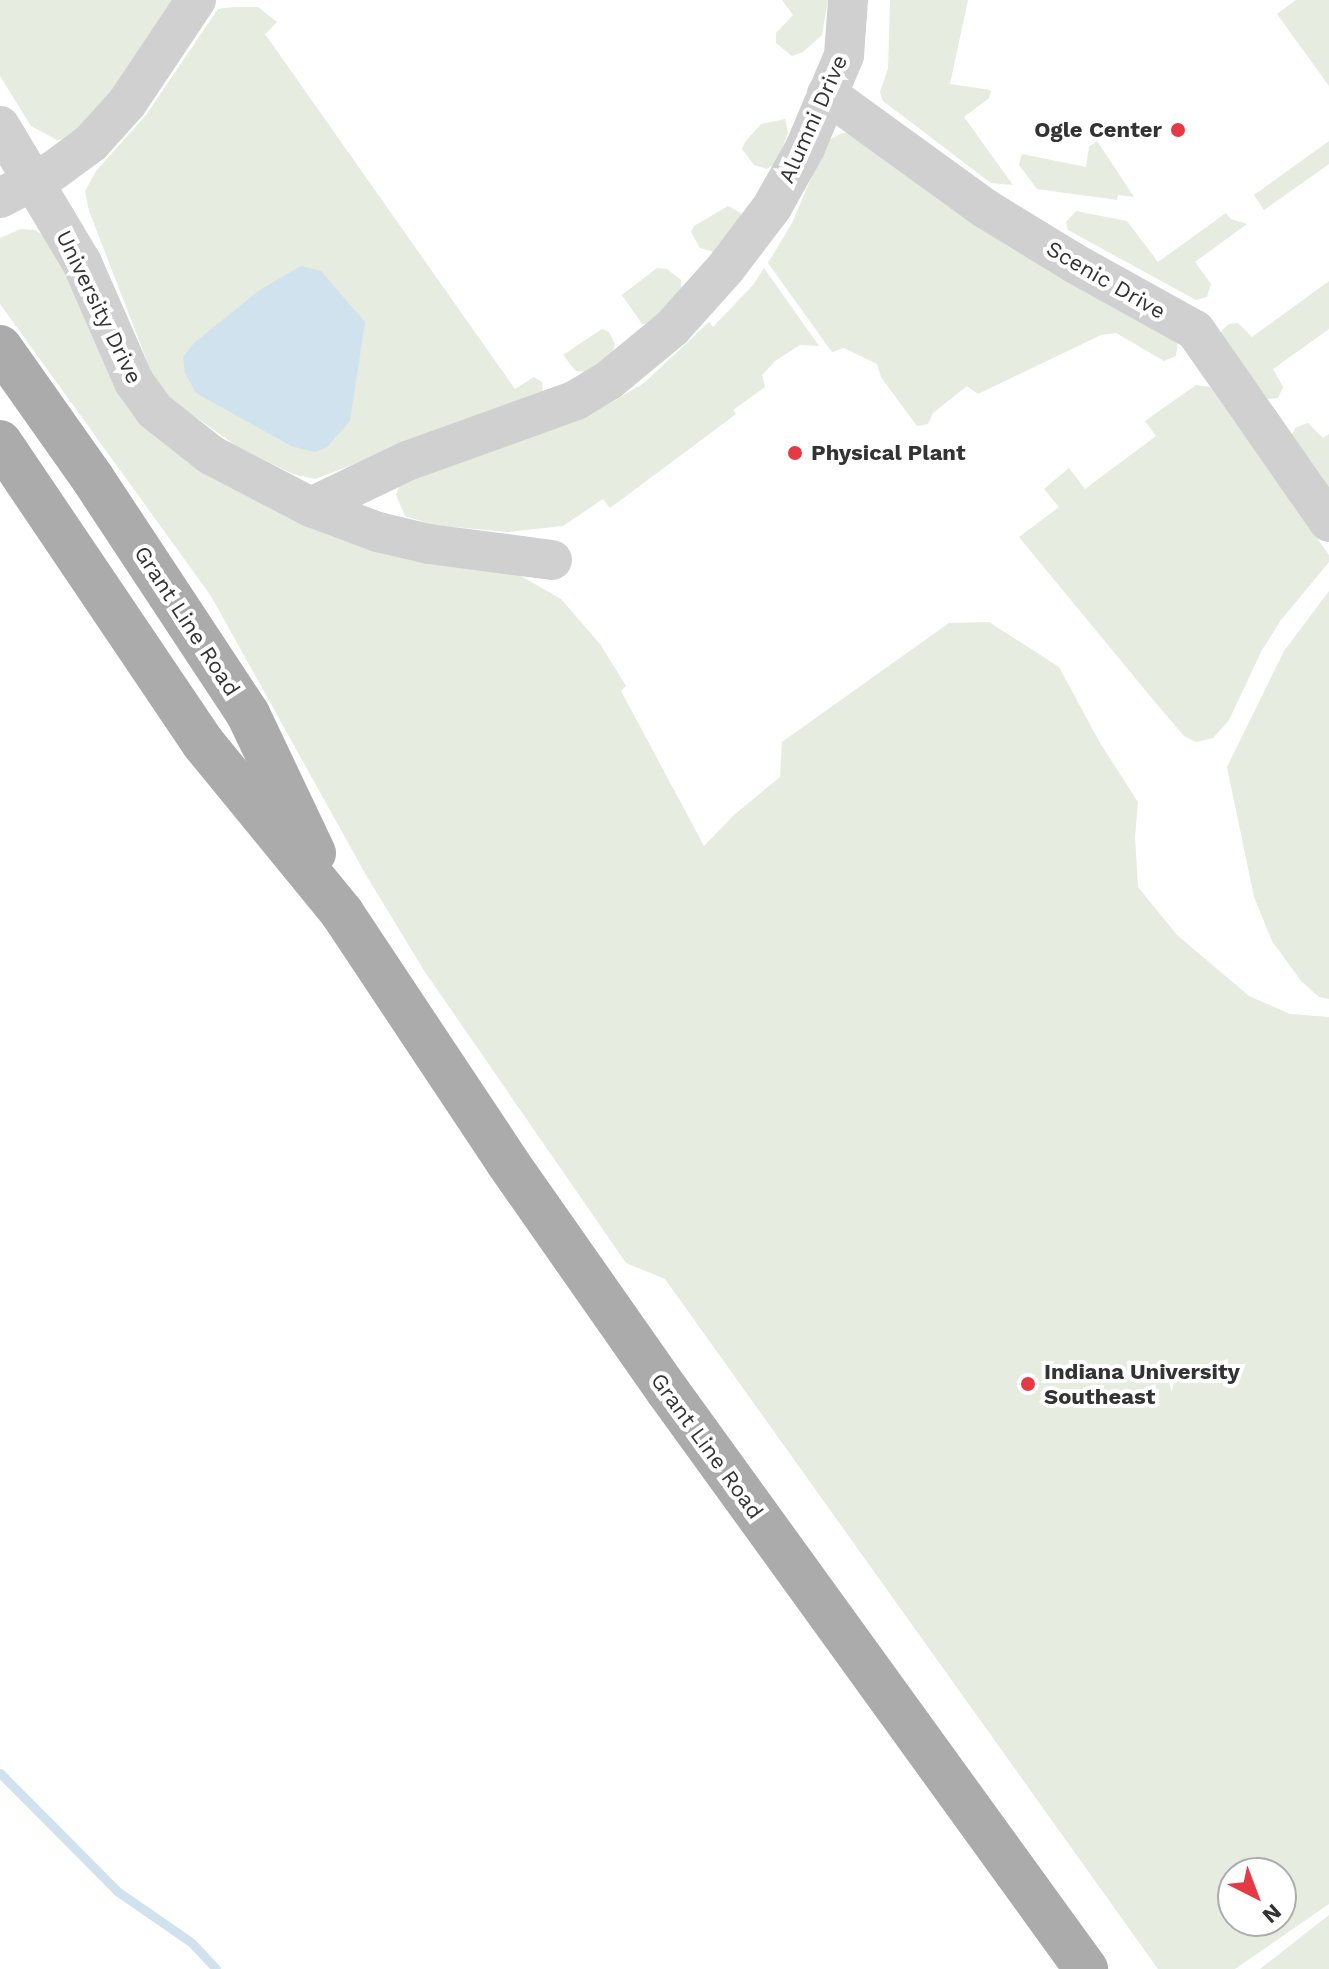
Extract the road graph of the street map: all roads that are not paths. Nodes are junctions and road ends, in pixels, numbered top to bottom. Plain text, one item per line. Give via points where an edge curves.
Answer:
1 (196, 0) edge
2 (848, 0) edge
3 (827, 94) junction
4 (0, 126) edge
5 (16, 190) edge
6 (0, 347) edge
7 (0, 442) edge
8 (311, 507) junction
9 (1329, 522) edge
10 (552, 560) dead end
11 (342, 913) junction
12 (1086, 1969) edge

1 - 5 street via 108,126 91,143
2 - 3 street, Alumni Drive via 844,55
3 - 8 street, Alumni Drive via 777,198 725,269 641,355 576,400 407,461
3 - 9 street, Scenic Drive via 986,209 1195,330
4 - 5 street, University Drive
5 - 8 street, University Drive via 82,263 134,382 154,410 211,455
6 - 11 main road, Grant Line Road via 248,714
7 - 11 main road, Grant Line Road via 203,743
8 - 10 street, University Drive via 429,544
11 - 12 main road, Grant Line Road via 658,1377

